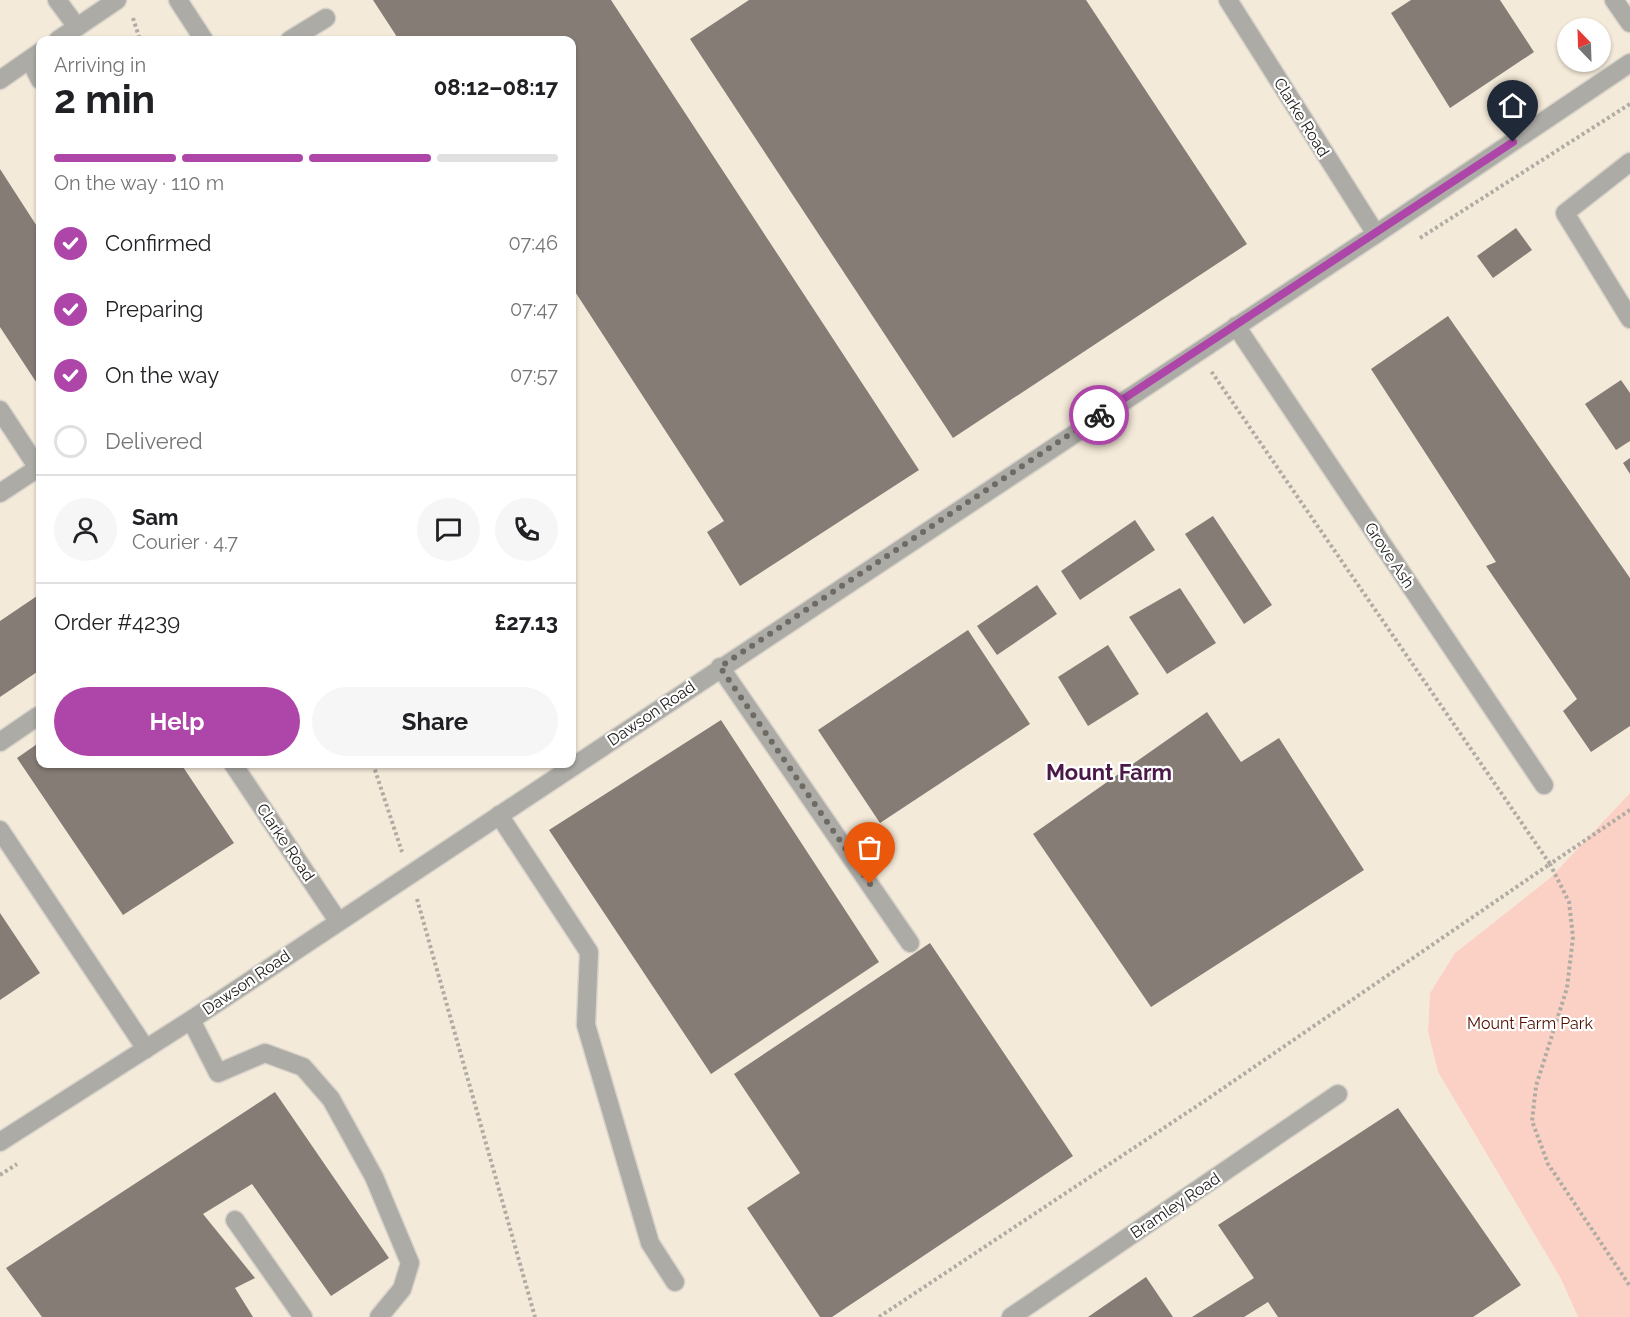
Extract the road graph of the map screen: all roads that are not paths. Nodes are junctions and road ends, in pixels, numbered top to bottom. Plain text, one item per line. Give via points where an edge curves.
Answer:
1 (57, 0) edge
2 (117, 0) edge
3 (178, 0) edge
4 (1614, 0) edge
5 (1234, 2) edge
6 (326, 18) dead end
7 (1630, 23) edge
8 (77, 27) junction
9 (64, 36) edge
10 (201, 36) edge
11 (297, 36) edge
12 (35, 56) edge
13 (1630, 63) edge
14 (0, 80) edge
15 (1630, 162) edge
16 (1376, 234) junction
17 (1630, 319) edge
18 (1236, 326) junction
19 (0, 410) edge
20 (36, 464) edge
21 (36, 471) edge
22 (0, 493) edge
23 (720, 667) junction
24 (36, 717) edge
25 (0, 742) edge
26 (576, 763) edge
27 (237, 768) edge
28 (569, 768) edge
29 (1544, 785) dead end
30 (499, 815) junction
31 (0, 830) edge
32 (338, 921) junction
33 (910, 944) dead end
34 (191, 1020) junction
35 (146, 1049) junction
36 (1338, 1094) dead end
37 (0, 1142) edge
38 (235, 1220) dead end
39 (675, 1282) dead end
40 (303, 1317) edge
41 (379, 1317) edge
42 (1011, 1317) edge

1 - 8 street
2 - 8 street
3 - 10 street
4 - 7 street
5 - 16 street, Clarke Road
6 - 11 street
8 - 9 street
12 - 14 street
13 - 16 street, Dawson Road
15 - 17 street via 1565,213
16 - 18 street, Dawson Road
18 - 23 street, Dawson Road
18 - 29 street, Grove Ash
19 - 20 street
21 - 22 street
23 - 26 street, Dawson Road
23 - 33 street
24 - 25 street
27 - 32 street, Clarke Road
28 - 30 street, Dawson Road
30 - 32 street, Dawson Road
30 - 39 street via 589,952 586,1025 650,1243
31 - 35 street
32 - 34 street, Dawson Road
34 - 35 street, Dawson Road
34 - 41 street via 218,1073 265,1053 303,1067 331,1099 374,1177 410,1263 402,1289
35 - 37 street, Dawson Road
36 - 42 street, Bramley Road
38 - 40 street

